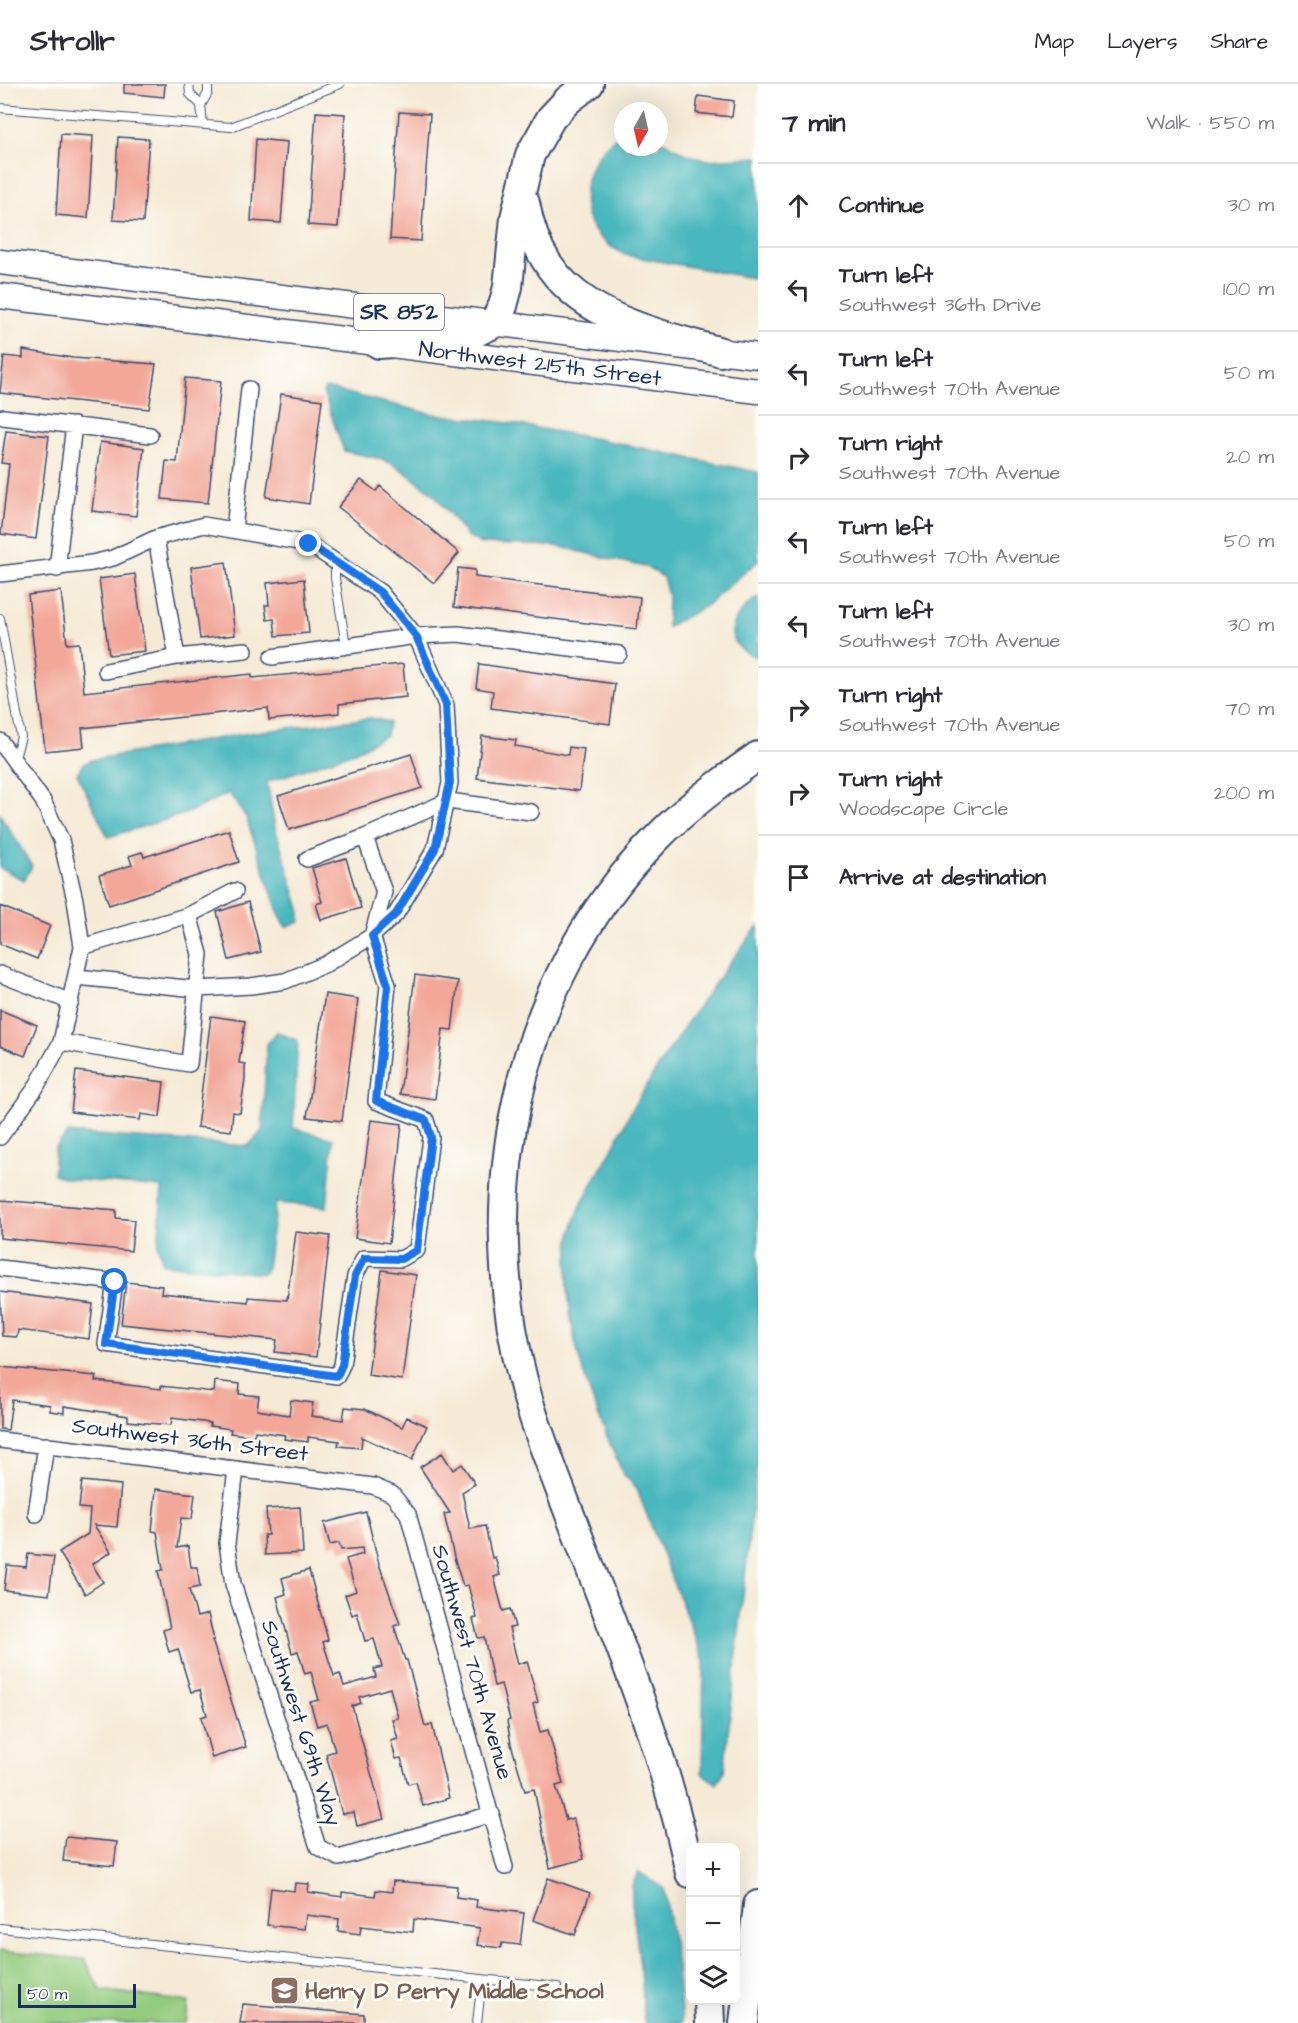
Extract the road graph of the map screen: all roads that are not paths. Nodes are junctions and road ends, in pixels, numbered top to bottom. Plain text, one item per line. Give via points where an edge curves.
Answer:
1 (189, 84) edge
2 (208, 84) edge
3 (340, 84) edge
4 (589, 84) edge
5 (201, 105) junction
6 (0, 108) edge
7 (203, 125) junction
8 (523, 194) junction
9 (0, 262) edge
10 (0, 296) edge
11 (493, 324) junction
12 (379, 344) junction
13 (721, 352) junction
14 (758, 356) edge
15 (249, 389) dead end
16 (758, 391) edge
17 (3, 417) dead end
18 (74, 425) junction
19 (150, 435) dead end
20 (234, 530) junction
21 (156, 538) junction
22 (336, 562) junction
23 (57, 569) junction
24 (0, 574) edge
25 (0, 618) edge
26 (416, 636) junction
27 (346, 646) junction
28 (245, 650) dead end
29 (619, 654) dead end
30 (177, 657) junction
31 (272, 657) dead end
32 (106, 671) dead end
33 (0, 741) edge
34 (758, 756) edge
35 (14, 761) junction
36 (448, 801) junction
37 (531, 812) dead end
38 (365, 837) junction
39 (307, 859) dead end
40 (235, 891) dead end
41 (189, 915) junction
42 (372, 936) junction
43 (82, 947) junction
44 (0, 974) edge
45 (76, 977) junction
46 (197, 989) junction
47 (71, 1002) junction
48 (61, 1042) junction
49 (0, 1137) edge
50 (0, 1268) edge
51 (0, 1440) edge
52 (46, 1445) junction
53 (236, 1469) junction
54 (373, 1486) joint
55 (36, 1514) dead end
56 (492, 1814) junction
57 (686, 1857) edge
58 (505, 1867) dead end
59 (758, 1905) edge
60 (0, 1928) edge
61 (482, 1979) junction
62 (556, 1987) dead end
63 (709, 2005) edge
64 (477, 2023) edge
65 (711, 2023) edge
66 (744, 2023) edge

1 - 5 lane via 190,94
2 - 5 lane
3 - 7 lane via 231,126
4 - 8 highway via 544,127 530,155
5 - 7 lane
6 - 7 lane
8 - 11 highway via 515,218 507,295
8 - 13 highway via 538,250 579,297 638,328
9 - 11 main road, Northwest 215th Street / SR 852
10 - 12 main road, Northwest 215th Street / SR 852
11 - 12 highway via 463,339
11 - 13 main road, Northwest 215th Street / SR 852
12 - 16 main road, Northwest 215th Street / SR 852
13 - 14 main road, Northwest 215th Street / SR 852
15 - 20 street
17 - 18 street
18 - 19 street
18 - 23 street
20 - 21 street via 204,525
20 - 22 street via 309,544
21 - 23 street via 112,558
21 - 30 street
22 - 26 street via 380,592
22 - 27 lane
23 - 24 street
25 - 35 lane via 21,737
26 - 27 street
26 - 29 street via 458,634
26 - 36 street via 446,705
27 - 31 street
28 - 30 street
30 - 32 street
33 - 35 street
34 - 57 highway via 710,791 656,839 604,900 582,935 563,967 533,1038 515,1106 504,1182 507,1296 524,1385 665,1772
35 - 43 street via 43,801 61,840
36 - 37 street
36 - 38 street
36 - 42 street via 435,849 396,914
38 - 39 street
38 - 42 street via 384,892
40 - 41 street
41 - 43 street
41 - 46 street via 200,954
42 - 46 street via 326,964 285,981
42 - 50 street via 388,985 376,1101 426,1120 431,1137 417,1250 401,1259 364,1258 355,1276 337,1376 106,1344 115,1282
43 - 45 street
44 - 47 street
45 - 46 street
45 - 47 street
46 - 48 street via 189,1064
47 - 48 street
48 - 49 street
51 - 52 street, Southwest 36th Street
52 - 53 street, Southwest 36th Street
52 - 55 street
53 - 54 street, Southwest 36th Street
53 - 56 street, Southwest 69th Way via 227,1543 233,1584 318,1847 339,1858
54 - 56 street, Southwest 70th Avenue via 392,1494 408,1514
56 - 58 street, Southwest 70th Avenue
59 - 66 highway
60 - 61 lane
61 - 62 lane
61 - 64 lane
63 - 65 highway

